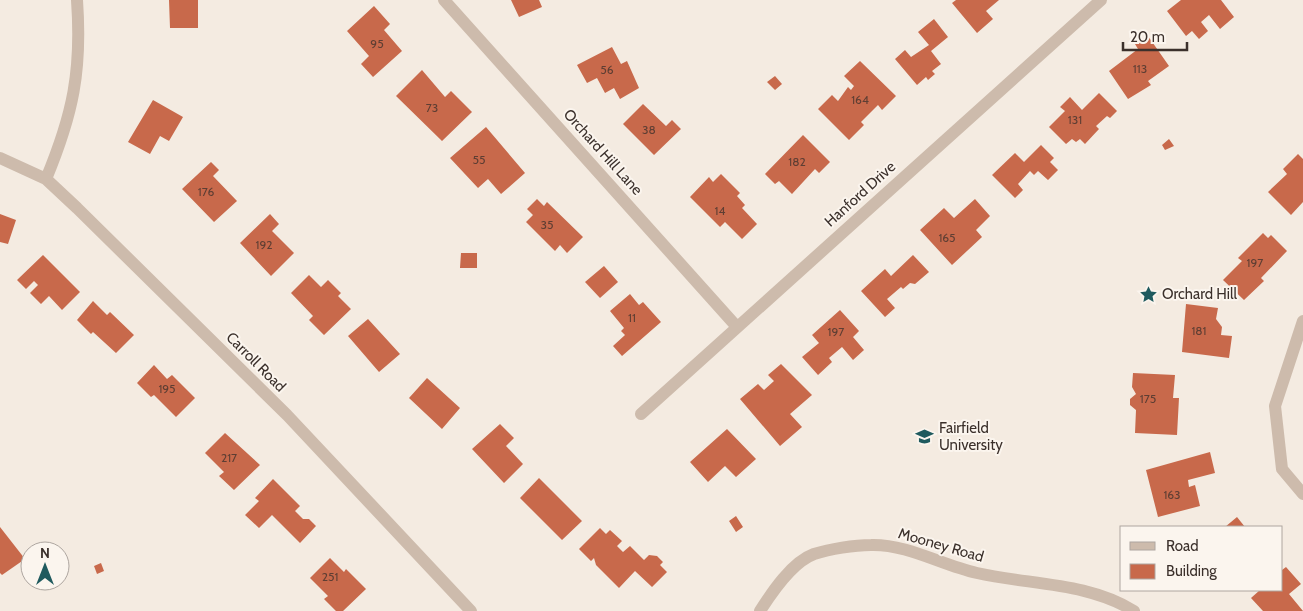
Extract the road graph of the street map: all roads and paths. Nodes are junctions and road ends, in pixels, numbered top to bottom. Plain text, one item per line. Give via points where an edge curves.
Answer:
1 (77, 0) edge
2 (444, 0) edge
3 (1101, 0) edge
4 (0, 158) edge
5 (46, 179) junction
6 (1303, 321) edge
7 (737, 326) junction
8 (641, 414) dead end
9 (1303, 494) edge
10 (471, 611) edge
11 (760, 611) edge
12 (1134, 611) edge

1 - 5 street via 80,38 76,82 64,134
2 - 7 street, Orchard Hill Lane
3 - 7 street, Hanford Drive
4 - 5 street, Carroll Road
5 - 10 street, Carroll Road via 287,415
6 - 9 street via 1275,406 1282,469
7 - 8 street, Hanford Drive
11 - 12 street, Mooney Road via 791,570 813,554 870,545 895,548 976,573 1090,592 1120,602

